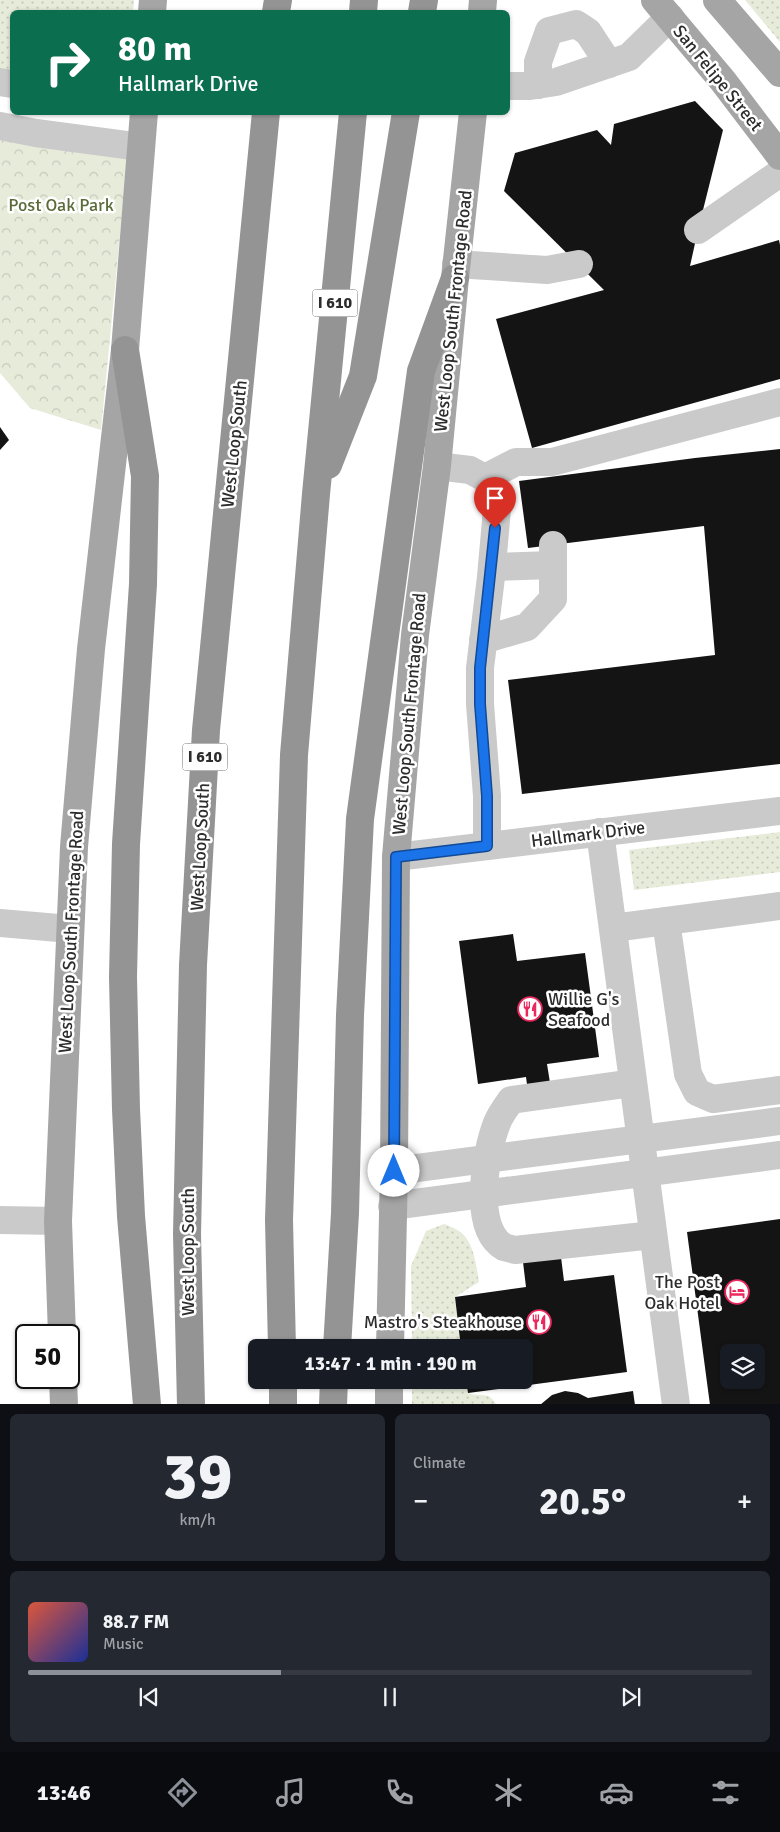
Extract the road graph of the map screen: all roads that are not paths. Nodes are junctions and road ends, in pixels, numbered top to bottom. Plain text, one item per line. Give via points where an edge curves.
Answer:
1 (717, 0) edge
2 (663, 9) edge
3 (609, 64) junction
4 (780, 73) edge
5 (538, 85) junction
6 (510, 86) edge
7 (144, 115) edge
8 (266, 115) edge
9 (353, 115) edge
10 (406, 115) edge
11 (473, 115) edge
12 (0, 126) edge
13 (141, 147) junction
14 (780, 156) edge
15 (780, 173) edge
16 (698, 230) dead end
17 (579, 264) dead end
18 (456, 271) junction
19 (125, 350) junction
20 (780, 402) edge
21 (437, 466) junction
22 (485, 478) junction
23 (316, 494) junction
24 (492, 567) junction
25 (484, 640) junction
26 (780, 811) edge
27 (600, 832) junction
28 (487, 846) junction
29 (396, 857) junction
30 (780, 906) edge
31 (666, 921) junction
32 (0, 923) edge
33 (613, 928) junction
34 (70, 929) junction
35 (633, 1083) junction
36 (780, 1090) edge
37 (780, 1121) edge
38 (640, 1139) junction
39 (780, 1155) edge
40 (486, 1159) junction
41 (394, 1171) junction
42 (645, 1173) junction
43 (483, 1194) junction
44 (392, 1206) junction
45 (0, 1220) edge
46 (58, 1221) junction
47 (653, 1235) junction
48 (62, 1324) edge
49 (282, 1339) edge
50 (337, 1339) edge
51 (390, 1339) edge
52 (63, 1389) edge
53 (282, 1389) edge
54 (334, 1389) edge
55 (389, 1389) edge
56 (64, 1404) edge
57 (146, 1404) edge
58 (191, 1404) edge
59 (283, 1404) edge
60 (333, 1404) edge
61 (389, 1404) edge
62 (676, 1404) edge

1 - 4 main road
2 - 3 street via 628,57
2 - 14 main road, San Felipe Street
3 - 5 street
3 - 5 street via 588,32 576,24 549,31 538,62
5 - 6 street
7 - 13 main road, West Loop South Frontage Road
8 - 58 highway, West Loop South / I 610 via 206,730 194,936 186,1234
9 - 23 highway, I 610
10 - 23 highway via 363,376
11 - 18 main road, West Loop South Frontage Road
12 - 13 street
13 - 19 main road, West Loop South Frontage Road
15 - 16 street
17 - 18 street via 547,270
18 - 21 main road, West Loop South Frontage Road
18 - 50 highway via 421,371 360,819 350,1015 346,1213
19 - 34 main road, West Loop South Frontage Road via 91,648
19 - 57 highway via 145,476 143,584 126,844 123,977 131,1216
20 - 22 street via 552,462 516,462
21 - 22 street via 470,470
21 - 29 main road, West Loop South Frontage Road via 415,635
22 - 24 street via 492,482 497,509
23 - 49 highway, I 610 via 294,754 279,1220
24 - 25 street
24 - 25 street via 553,555 553,598 527,627
25 - 28 street via 480,704
26 - 27 street, Hallmark Drive
27 - 28 street, Hallmark Drive
27 - 33 street
28 - 29 street, Hallmark Drive
29 - 41 main road, West Loop South Frontage Road
30 - 31 street
31 - 33 street
31 - 36 street via 688,1074 697,1092 713,1100
32 - 34 street
33 - 35 street
34 - 46 main road, West Loop South Frontage Road
35 - 38 street
35 - 40 street via 511,1100 497,1122
37 - 38 street
38 - 40 street
38 - 42 street
39 - 42 street
40 - 41 street
40 - 43 street
41 - 44 main road, West Loop South Frontage Road
42 - 43 street
42 - 47 street
43 - 44 street
43 - 47 street via 489,1228 503,1246 515,1250
44 - 51 main road, West Loop South Frontage Road
45 - 46 street
46 - 48 main road, West Loop South Frontage Road
47 - 62 street
52 - 56 main road
53 - 59 highway
54 - 60 highway
55 - 61 main road

